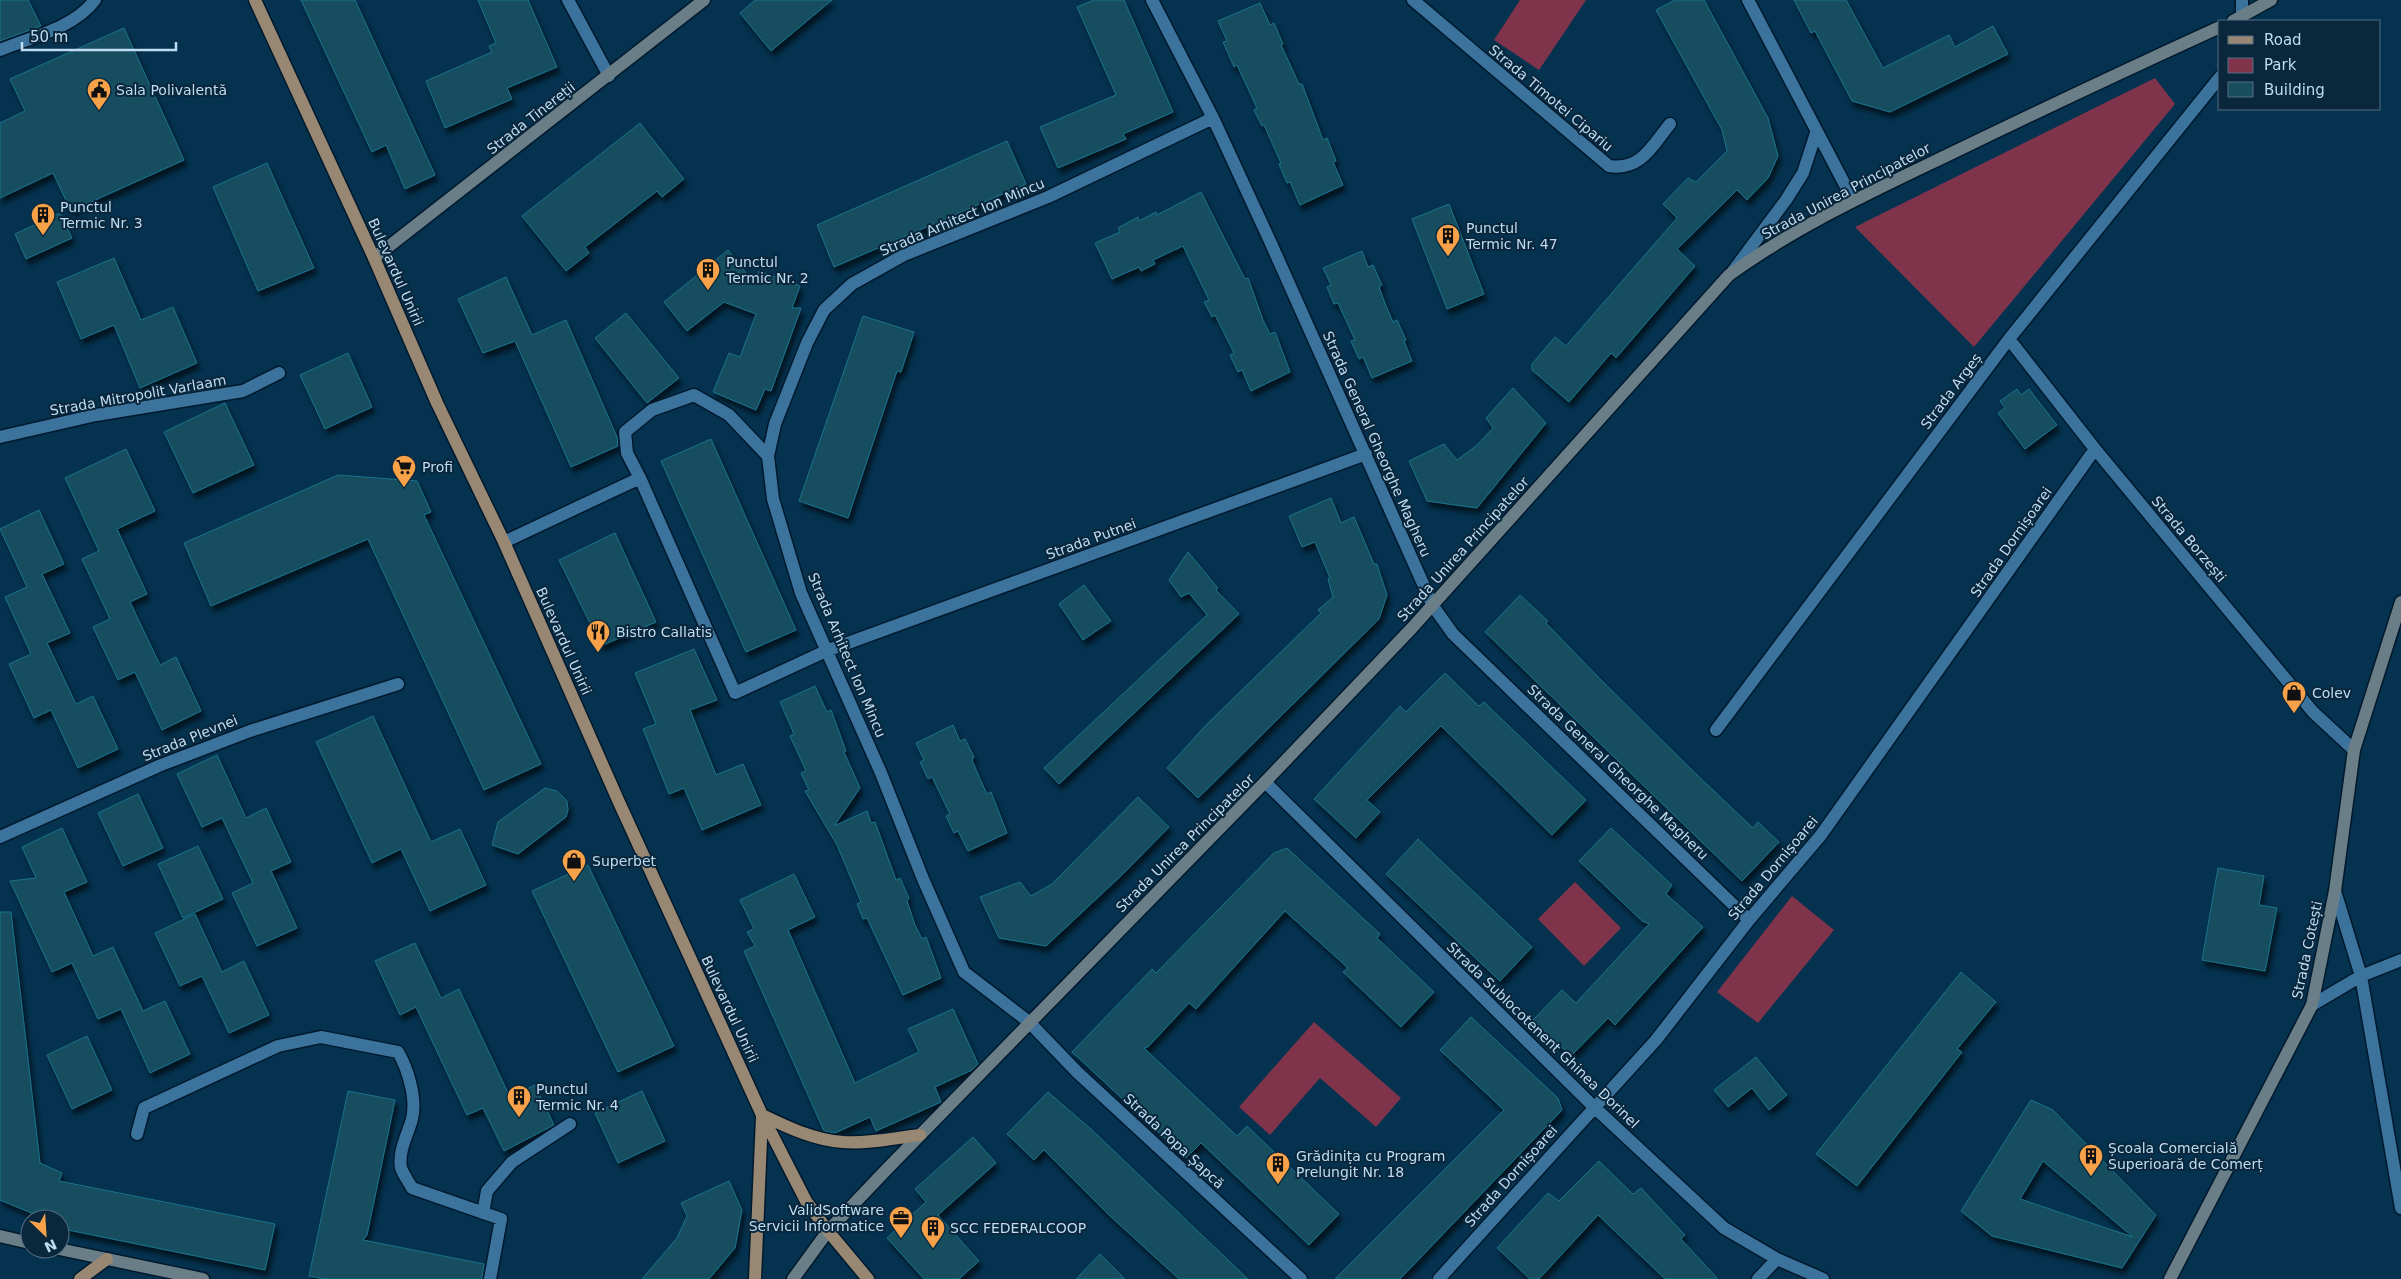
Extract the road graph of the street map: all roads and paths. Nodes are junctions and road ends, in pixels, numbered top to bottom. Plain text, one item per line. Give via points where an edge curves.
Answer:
1 (95, 0) edge
2 (255, 0) edge
3 (568, 0) edge
4 (704, 0) edge
5 (1152, 0) edge
6 (1413, 0) edge
7 (1748, 0) edge
8 (2242, 0) edge
9 (2271, 0) edge
10 (2239, 20) edge
11 (2218, 28) edge
12 (0, 50) edge
13 (609, 76) junction
14 (2218, 79) edge
15 (1213, 118) junction
16 (1670, 124) dead end
17 (1816, 133) junction
18 (1853, 200) junction
19 (374, 258) junction
20 (1730, 275) junction
21 (2009, 339) junction
22 (279, 373) dead end
23 (0, 437) edge
24 (2095, 449) junction
25 (1366, 454) junction
26 (768, 456) junction
27 (640, 478) junction
28 (504, 542) junction
29 (2401, 602) edge
30 (1433, 606) junction
31 (826, 651) junction
32 (398, 684) dead end
33 (1716, 730) dead end
34 (2354, 750) junction
35 (1265, 782) junction
36 (0, 837) edge
37 (2335, 890) junction
38 (1749, 920) junction
39 (2401, 960) edge
40 (2362, 976) junction
41 (2312, 1005) junction
42 (1029, 1022) junction
43 (1594, 1106) junction
44 (762, 1115) junction
45 (570, 1124) dead end
46 (137, 1134) dead end
47 (920, 1135) junction
48 (2401, 1208) edge
49 (483, 1213) junction
50 (828, 1231) junction
51 (0, 1236) edge
52 (20, 1241) edge
53 (70, 1251) edge
54 (107, 1259) junction
55 (1777, 1259) junction
56 (1760, 1278) edge
57 (80, 1279) edge
58 (203, 1279) edge
59 (490, 1279) edge
60 (754, 1279) edge
61 (793, 1279) edge
62 (868, 1279) edge
63 (1301, 1279) edge
64 (1439, 1279) edge
65 (1823, 1279) edge
66 (2170, 1279) edge

1 - 12 street via 75,20
2 - 19 main road, Bulevardul Unirii
3 - 13 street
4 - 13 main road, Strada Tinereții
5 - 15 street, Strada General Gheorghe Magheru
6 - 16 street, Strada Timotei Cipariu via 1609,166 1621,168 1634,164
7 - 17 street
8 - 10 street
9 - 10 main road
11 - 18 main road, Strada Unirea Principatelor
13 - 19 main road, Strada Tinereții
14 - 21 street, Strada Argeș
15 - 25 street, Strada General Gheorghe Magheru
15 - 26 street, Strada Arhitect Ion Mincu via 1048,197 904,255 852,284 824,310 807,343 775,424
17 - 18 street
17 - 20 street via 1803,173
18 - 20 main road, Strada Unirea Principatelor via 1765,250
19 - 28 main road, Bulevardul Unirii via 437,403
20 - 30 main road, Strada Unirea Principatelor
21 - 24 street, Strada Borzești
21 - 33 street, Strada Argeș
22 - 23 street, Strada Mitropolit Varlaam via 243,391 96,415
24 - 34 street, Strada Borzești via 2313,712
24 - 38 street, Strada Dornișoarei via 1821,835
25 - 30 street, Strada General Gheorghe Magheru
25 - 31 street, Strada Putnei
26 - 27 street via 729,415 694,395 652,410 625,432 627,453
26 - 31 street, Strada Arhitect Ion Mincu via 776,509 801,593
27 - 28 street
27 - 31 street, Strada Putnei via 735,693
28 - 44 main road, Bulevardul Unirii
29 - 34 main road, Strada Cotești
30 - 35 main road, Strada Unirea Principatelor
30 - 38 street, Strada General Gheorghe Magheru via 1453,634
31 - 42 street, Strada Arhitect Ion Mincu via 964,972
32 - 36 street, Strada Plevnei via 250,731 161,765
34 - 37 main road, Strada Cotești
35 - 42 main road, Strada Unirea Principatelor
35 - 43 street, Strada Sublocotenent Ghinea Dorinel
37 - 40 street
37 - 41 main road, Strada Cotești
38 - 43 street, Strada Dornișoarei via 1656,1040
39 - 40 street
40 - 41 street
40 - 48 street
41 - 66 main road, Strada Cotești
42 - 47 main road, Strada Unirea Principatelor
42 - 63 street, Strada Popa Șapcă via 1076,1072
43 - 55 street, Strada Sublocotenent Ghinea Dorinel via 1724,1228
43 - 64 street, Strada Dornișoarei
44 - 47 main road via 811,1135 843,1142
44 - 50 main road, Bulevardul Unirii via 806,1201
44 - 60 main road
45 - 49 street via 512,1162 488,1190
46 - 49 street via 144,1108 278,1046 321,1037 398,1052 406,1066 413,1116 402,1150 401,1168 412,1188
47 - 50 main road, Strada Unirea Principatelor
49 - 59 street via 502,1219
50 - 61 main road, Strada Unirea Principatelor
50 - 62 main road, Bulevardul Unirii
51 - 52 main road
53 - 54 main road
54 - 57 main road
54 - 58 main road
55 - 56 street
55 - 65 street, Strada Sublocotenent Ghinea Dorinel

